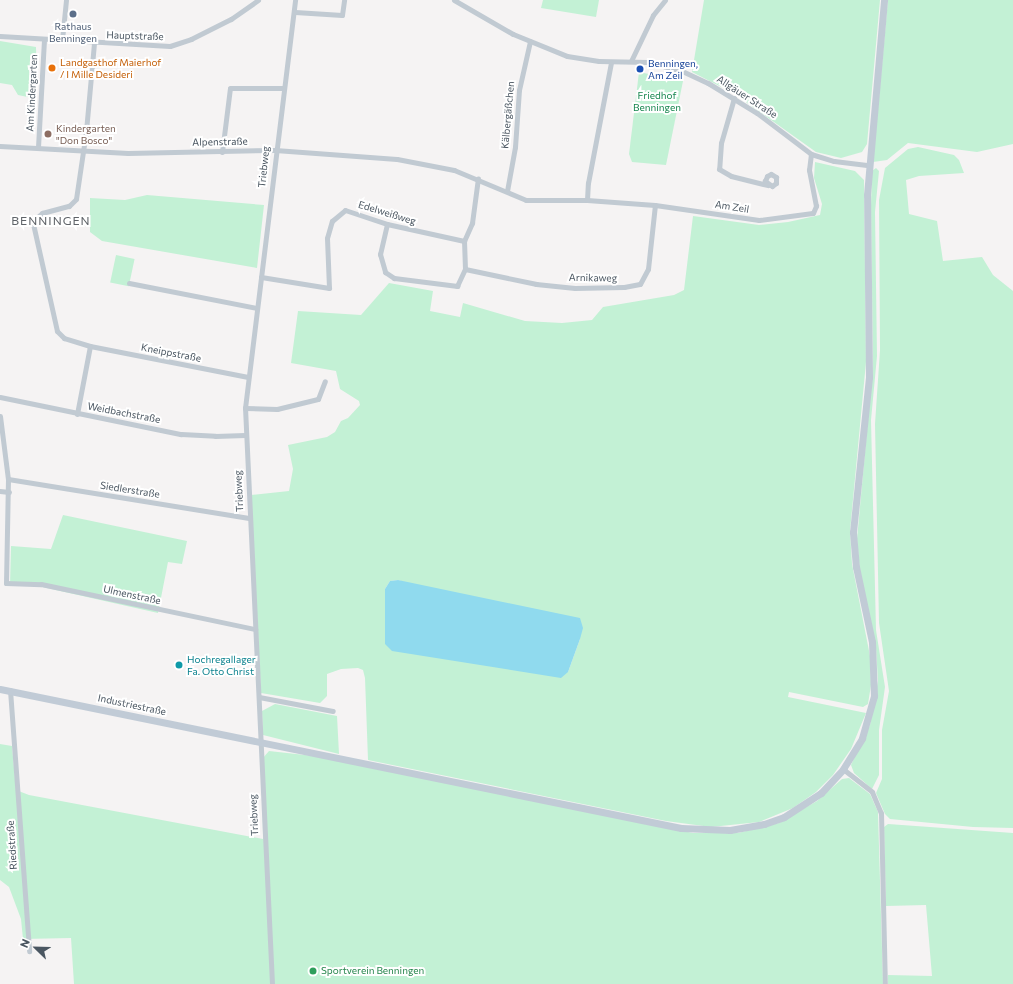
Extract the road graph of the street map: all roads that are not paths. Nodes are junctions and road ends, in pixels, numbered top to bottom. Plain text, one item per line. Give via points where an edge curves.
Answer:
1 (66, 0) edge
2 (258, 0) edge
3 (294, 0) edge
4 (344, 0) edge
5 (454, 0) edge
6 (665, 0) edge
7 (884, 0) edge
8 (295, 12) junction
9 (0, 36) edge
10 (44, 39) junction
11 (62, 40) junction
12 (530, 41) junction
13 (94, 43) junction
14 (631, 61) junction
15 (611, 62) junction
16 (283, 88) junction
17 (734, 98) junction
18 (0, 146) edge
19 (38, 147) junction
20 (82, 150) junction
21 (274, 150) junction
22 (222, 152) junction
23 (811, 154) junction
24 (869, 165) junction
25 (478, 178) junction
26 (768, 185) dead end
27 (507, 191) junction
28 (587, 200) junction
29 (655, 205) junction
30 (387, 224) junction
31 (464, 241) junction
32 (465, 269) junction
33 (261, 277) junction
34 (129, 283) dead end
35 (257, 308) junction
36 (90, 346) junction
37 (248, 377) junction
38 (325, 381) dead end
39 (0, 397) edge
40 (245, 408) junction
41 (77, 414) junction
42 (0, 416) edge
43 (1, 429) edge
44 (245, 435) junction
45 (8, 479) junction
46 (0, 491) edge
47 (8, 492) junction
48 (249, 518) junction
49 (254, 629) junction
50 (0, 689) edge
51 (10, 690) junction
52 (259, 697) junction
53 (333, 711) dead end
54 (260, 742) junction
55 (843, 769) junction
56 (29, 952) dead end
57 (272, 984) edge
58 (885, 984) edge

1 - 11 street
2 - 13 street, Hauptstraße via 232,19 180,44 152,46
3 - 8 street, Triebweg
4 - 8 street via 342,15
5 - 12 street, Allgäuer Straße
6 - 14 street via 653,15
7 - 24 street, Industriestraße
8 - 16 street, Triebweg
9 - 10 street, Hauptstraße
10 - 11 street, Hauptstraße
10 - 19 street, Am Kindergarten
11 - 13 street, Hauptstraße
12 - 15 street, Allgäuer Straße via 577,58
12 - 27 street, Kälbergäßchen via 519,90 515,147
13 - 20 street
14 - 15 street, Allgäuer Straße
14 - 17 street, Allgäuer Straße via 682,71
15 - 28 street
16 - 21 street, Triebweg
16 - 22 street via 230,88
17 - 23 street, Allgäuer Straße via 766,118
17 - 26 street via 721,143 719,169 731,176
18 - 19 street, Alpenstraße
19 - 20 street, Alpenstraße
20 - 22 street, Alpenstraße
20 - 36 street, Kneippstraße via 74,204 42,213 33,224 57,331 64,338
21 - 22 street, Alpenstraße
21 - 25 street, Alpenstraße via 397,158 454,170
21 - 33 street, Triebweg
23 - 24 street, Allgäuer Straße via 834,161
23 - 29 street, Am Zeil via 809,170 816,206 812,213 759,220
24 - 55 street, Industriestraße via 869,377 853,532 856,567 872,642 875,678 868,722
25 - 27 street, Alpenstraße
25 - 31 street via 472,223
27 - 28 street, Am Zeil via 526,200
28 - 29 street, Am Zeil
29 - 32 street, Arnikaweg via 648,270 640,284 624,287 575,288 536,284
30 - 31 street, Edelweißweg
30 - 32 street via 380,254 385,272 394,278 457,286
30 - 33 street, Edelweißweg via 345,210 332,221 327,238 329,288
31 - 32 street
33 - 35 street, Triebweg
34 - 35 street
35 - 37 street, Triebweg
36 - 37 street, Kneippstraße
36 - 41 street
37 - 40 street, Triebweg
38 - 40 street via 318,398 277,409
39 - 41 street, Weidbachstraße
40 - 44 street, Triebweg
41 - 44 street, Weidbachstraße via 181,434
42 - 43 street
43 - 45 street
44 - 48 street, Triebweg
45 - 47 street
45 - 48 street, Siedlerstraße
46 - 47 street
47 - 49 street, Ulmenstraße via 6,583 40,584
48 - 49 street, Triebweg
49 - 52 street, Triebweg
50 - 51 street, Industriestraße
51 - 54 street, Industriestraße
51 - 56 street, Riedstraße
52 - 53 street
52 - 54 street, Triebweg
54 - 55 street, Industriestraße via 681,828 709,831 747,828 784,817 821,793
54 - 57 street, Triebweg
55 - 58 street via 872,792 881,813

